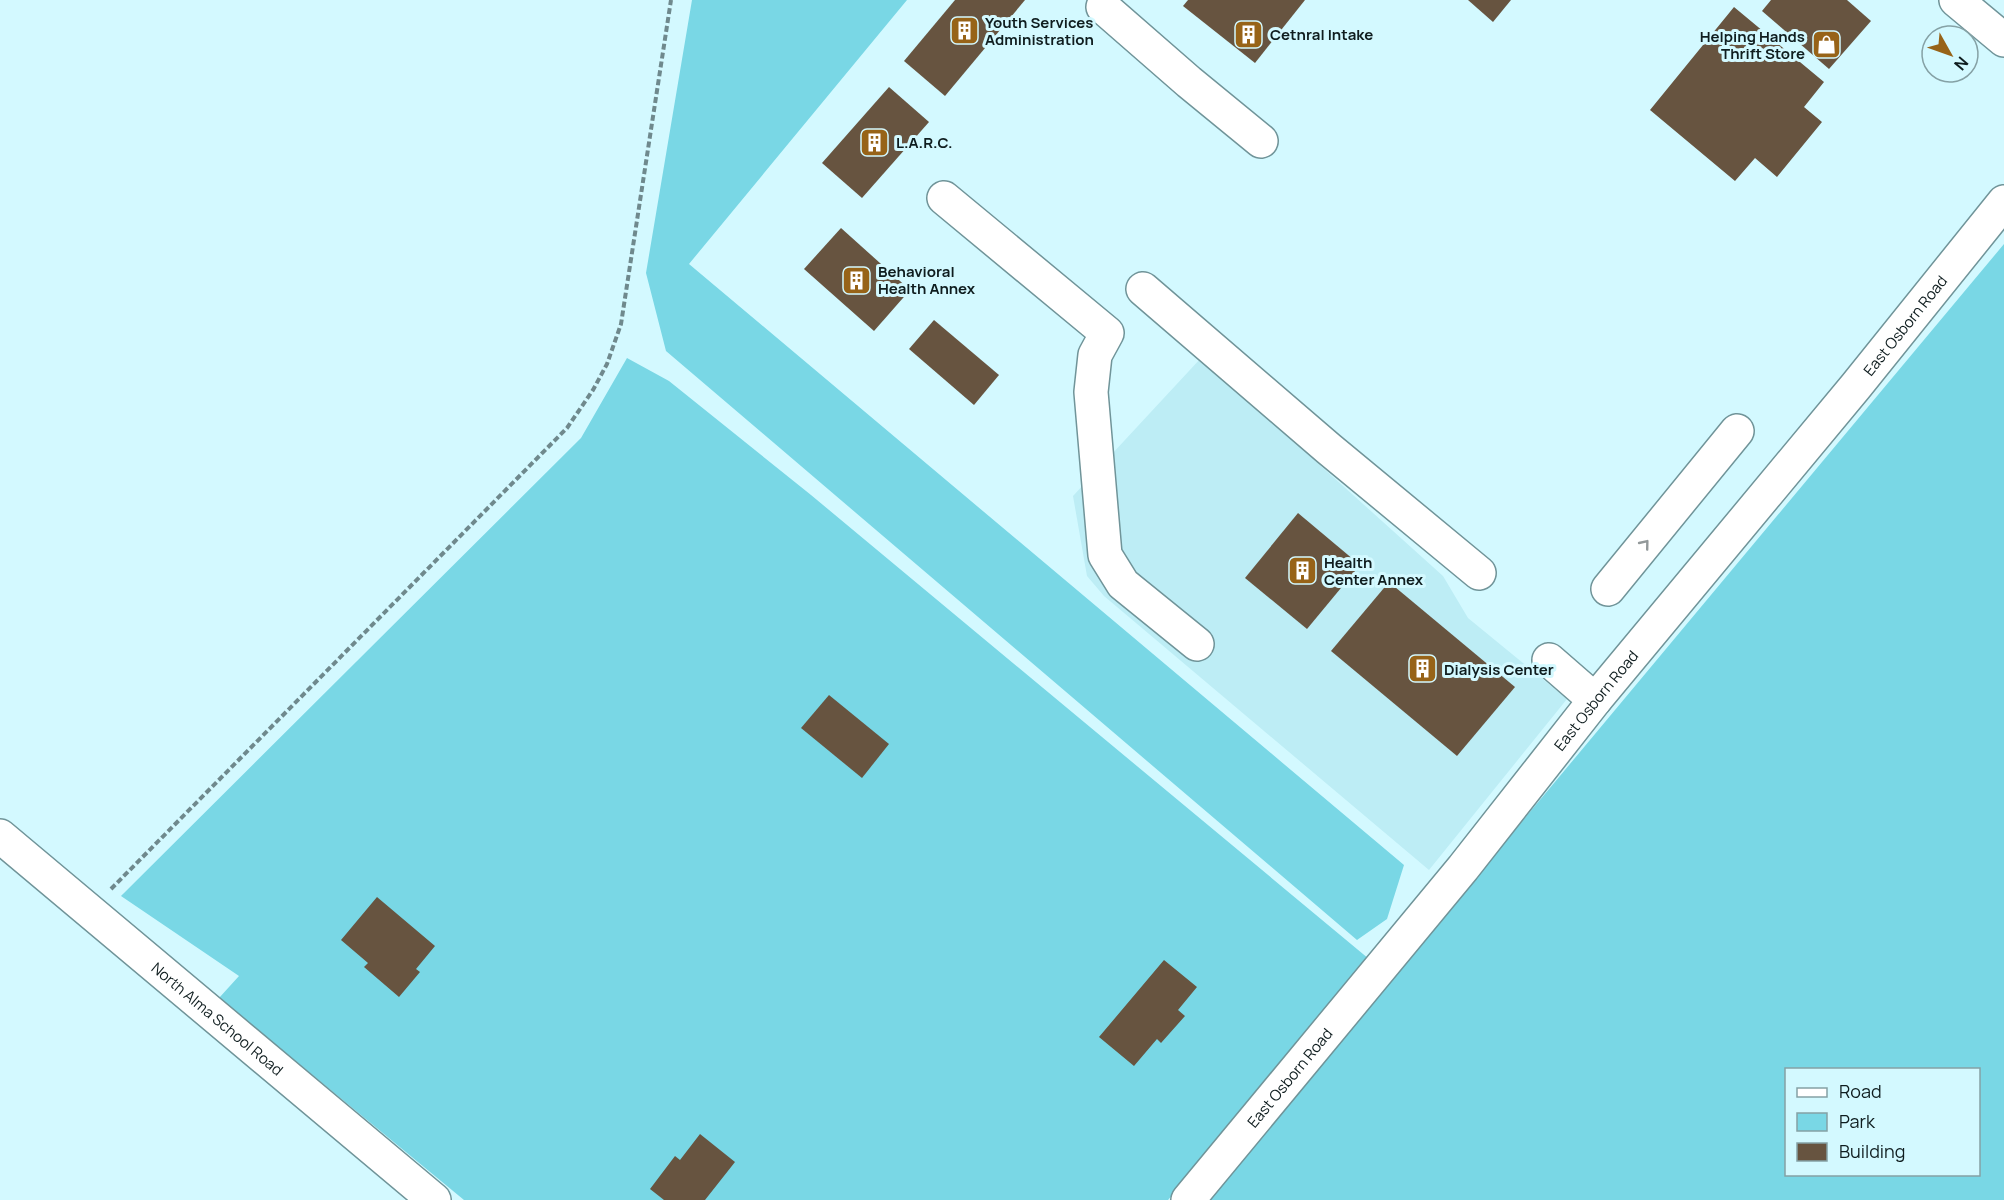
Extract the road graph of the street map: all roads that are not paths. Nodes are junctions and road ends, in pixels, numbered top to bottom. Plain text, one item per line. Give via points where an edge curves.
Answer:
1 (1956, 0) edge
2 (1103, 7) dead end
3 (2004, 40) edge
4 (1261, 141) dead end
5 (944, 198) dead end
6 (2004, 202) edge
7 (1143, 289) dead end
8 (1737, 431) dead end
9 (1479, 573) dead end
10 (1608, 589) dead end
11 (1197, 644) dead end
12 (1549, 660) dead end
13 (1595, 700) junction
14 (0, 836) edge
15 (434, 1200) edge
16 (1188, 1200) edge

1 - 3 street
2 - 4 street
5 - 11 street via 1107,333 1095,356 1091,392 1105,555 1123,584
6 - 13 street, East Osborn Road
7 - 9 street
10 -> 8 street
12 - 13 street
13 - 16 street, East Osborn Road via 1464,868
14 - 15 street, North Alma School Road

